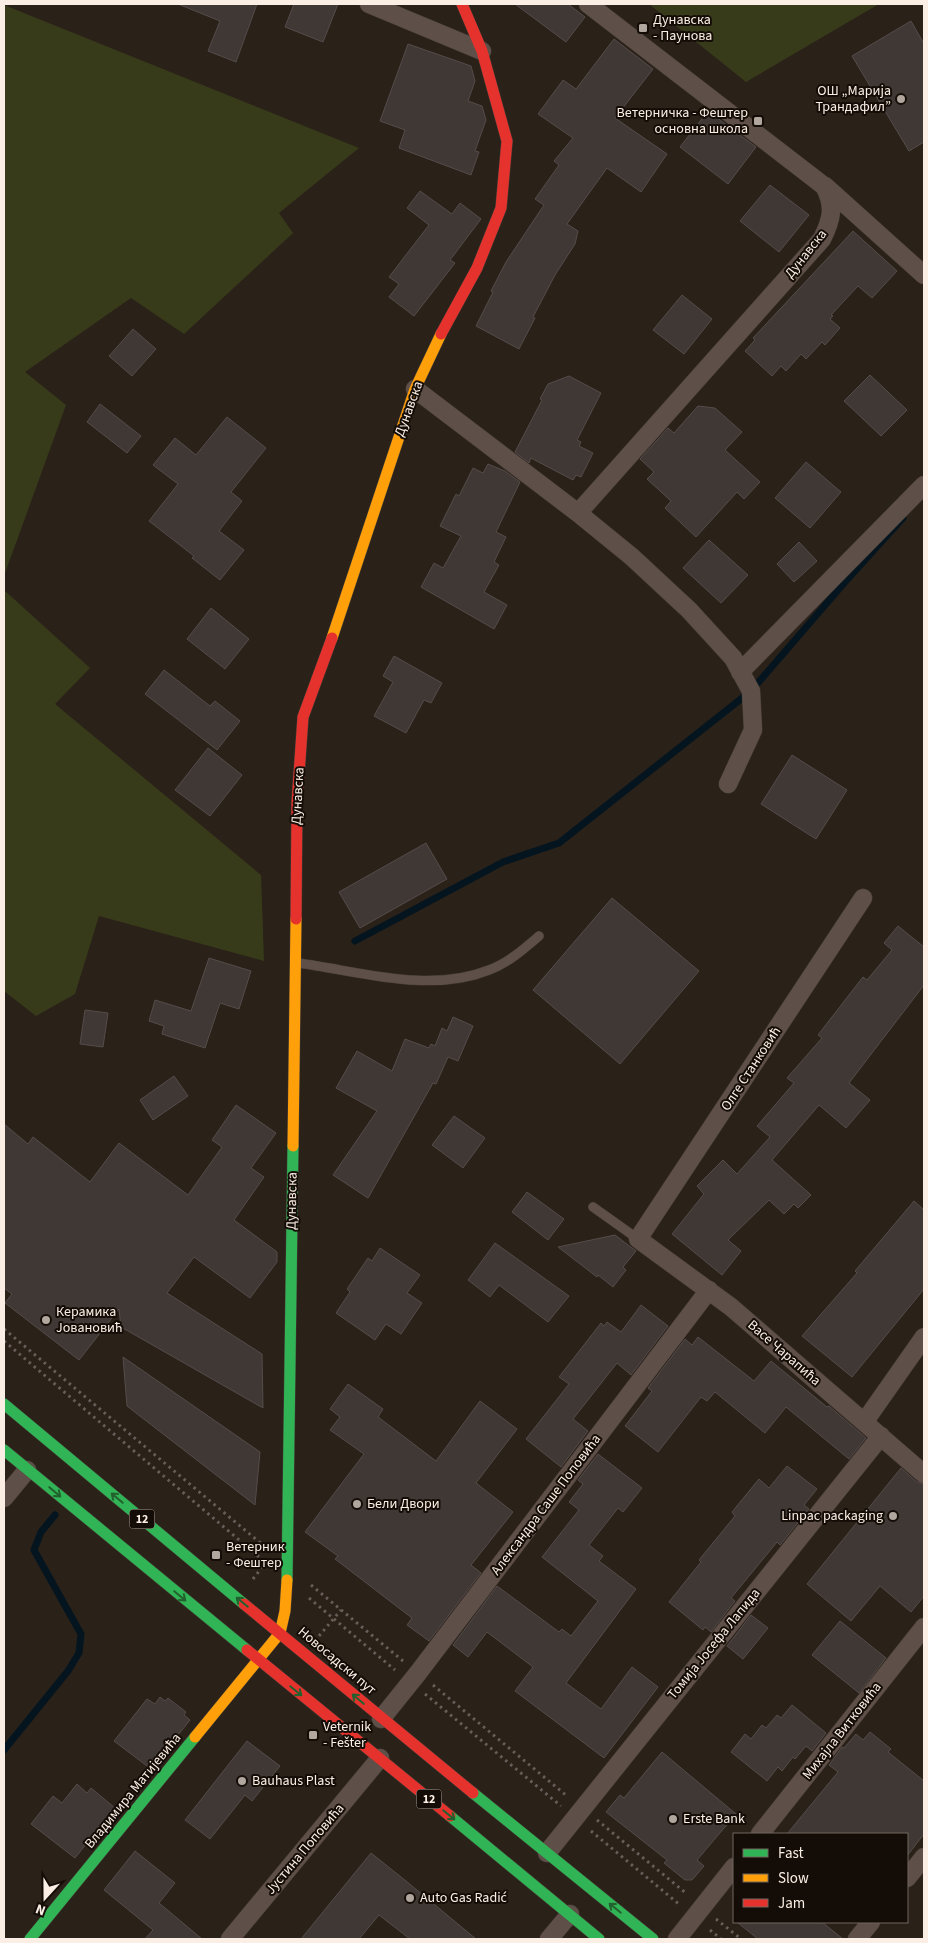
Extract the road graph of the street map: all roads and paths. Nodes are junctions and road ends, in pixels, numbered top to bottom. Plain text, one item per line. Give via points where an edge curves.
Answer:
1 (369, 4) edge
2 (462, 4) edge
3 (588, 4) edge
4 (482, 51) junction
5 (824, 186) junction
6 (924, 275) edge
7 (415, 389) junction
8 (924, 485) edge
9 (578, 513) junction
10 (740, 672) junction
11 (728, 784) dead end
12 (863, 898) dead end
13 (539, 936) dead end
14 (295, 962) junction
15 (593, 1207) dead end
16 (638, 1239) junction
17 (710, 1290) junction
18 (4, 1329) edge
19 (924, 1337) edge
20 (4, 1340) edge
21 (4, 1404) edge
22 (865, 1422) junction
23 (881, 1436) junction
24 (4, 1450) edge
25 (28, 1470) junction
26 (924, 1474) edge
27 (4, 1498) edge
28 (288, 1567) junction
29 (287, 1580) junction
30 (924, 1627) edge
31 (280, 1633) junction
32 (258, 1660) junction
33 (414, 1678) junction
34 (381, 1719) junction
35 (380, 1758) junction
36 (579, 1813) junction
37 (761, 1833) edge
38 (547, 1853) junction
39 (924, 1857) edge
40 (733, 1868) edge
41 (908, 1877) edge
42 (698, 1912) junction
43 (570, 1914) junction
44 (870, 1923) edge
45 (30, 1939) edge
46 (230, 1939) edge
47 (549, 1939) edge
48 (599, 1939) edge
49 (653, 1939) edge
50 (677, 1939) edge
51 (721, 1939) edge
52 (741, 1939) edge
53 (857, 1939) edge

1 - 4 street
2 - 4 street, Дунавска
3 - 5 street
4 - 7 street, Дунавска via 507,141 501,208 477,268
5 - 6 street
5 - 9 street, Дунавска via 832,209 830,225 822,239
7 - 9 street
7 - 14 street, Дунавска via 303,717 297,804
8 - 10 street
9 - 10 street via 689,610 733,658
10 - 11 street via 751,691 753,730
12 - 16 street, Олге Станковић
13 - 14 lane via 518,954 490,970 446,982 388,977
14 - 28 street, Дунавска
15 - 16 lane
16 - 17 street, Васе Чарапића
17 - 22 street, Васе Чарапића
17 - 33 street, Александра Саше Поповића
18 - 28 path
19 - 22 street
20 - 29 path
31 -> 21 street, Новосадски пут / 12
22 - 23 street, Васе Чарапића
23 - 26 street, Васе Чарапића
23 - 36 street, Томија Јосефа Лапида
24 - 25 street, 12
25 - 27 street
25 -> 32 street, 12
28 - 29 street, Дунавска
28 - 33 path
29 - 31 street, Дунавска
29 - 33 path
30 - 37 street, Михајла Витковића
31 - 32 street, Владимира Матијевића
34 -> 31 street, Новосадски пут / 12
32 -> 35 street, 12
32 - 45 street, Владимира Матијевића
33 - 34 street, Александра Саше Поповића
33 - 36 path
33 - 36 path
34 - 38 street, Новосадски пут / 12
35 -> 43 street, 12
35 - 46 street, Јустина Поповића
36 - 38 street, Томија Јосефа Лапида
36 - 42 path
36 - 42 path
49 -> 38 street, Новосадски пут / 12
39 - 41 street
40 - 42 street
42 - 50 street
42 - 51 path
42 - 52 path
43 - 47 street
43 - 48 street, 12
44 - 53 street

